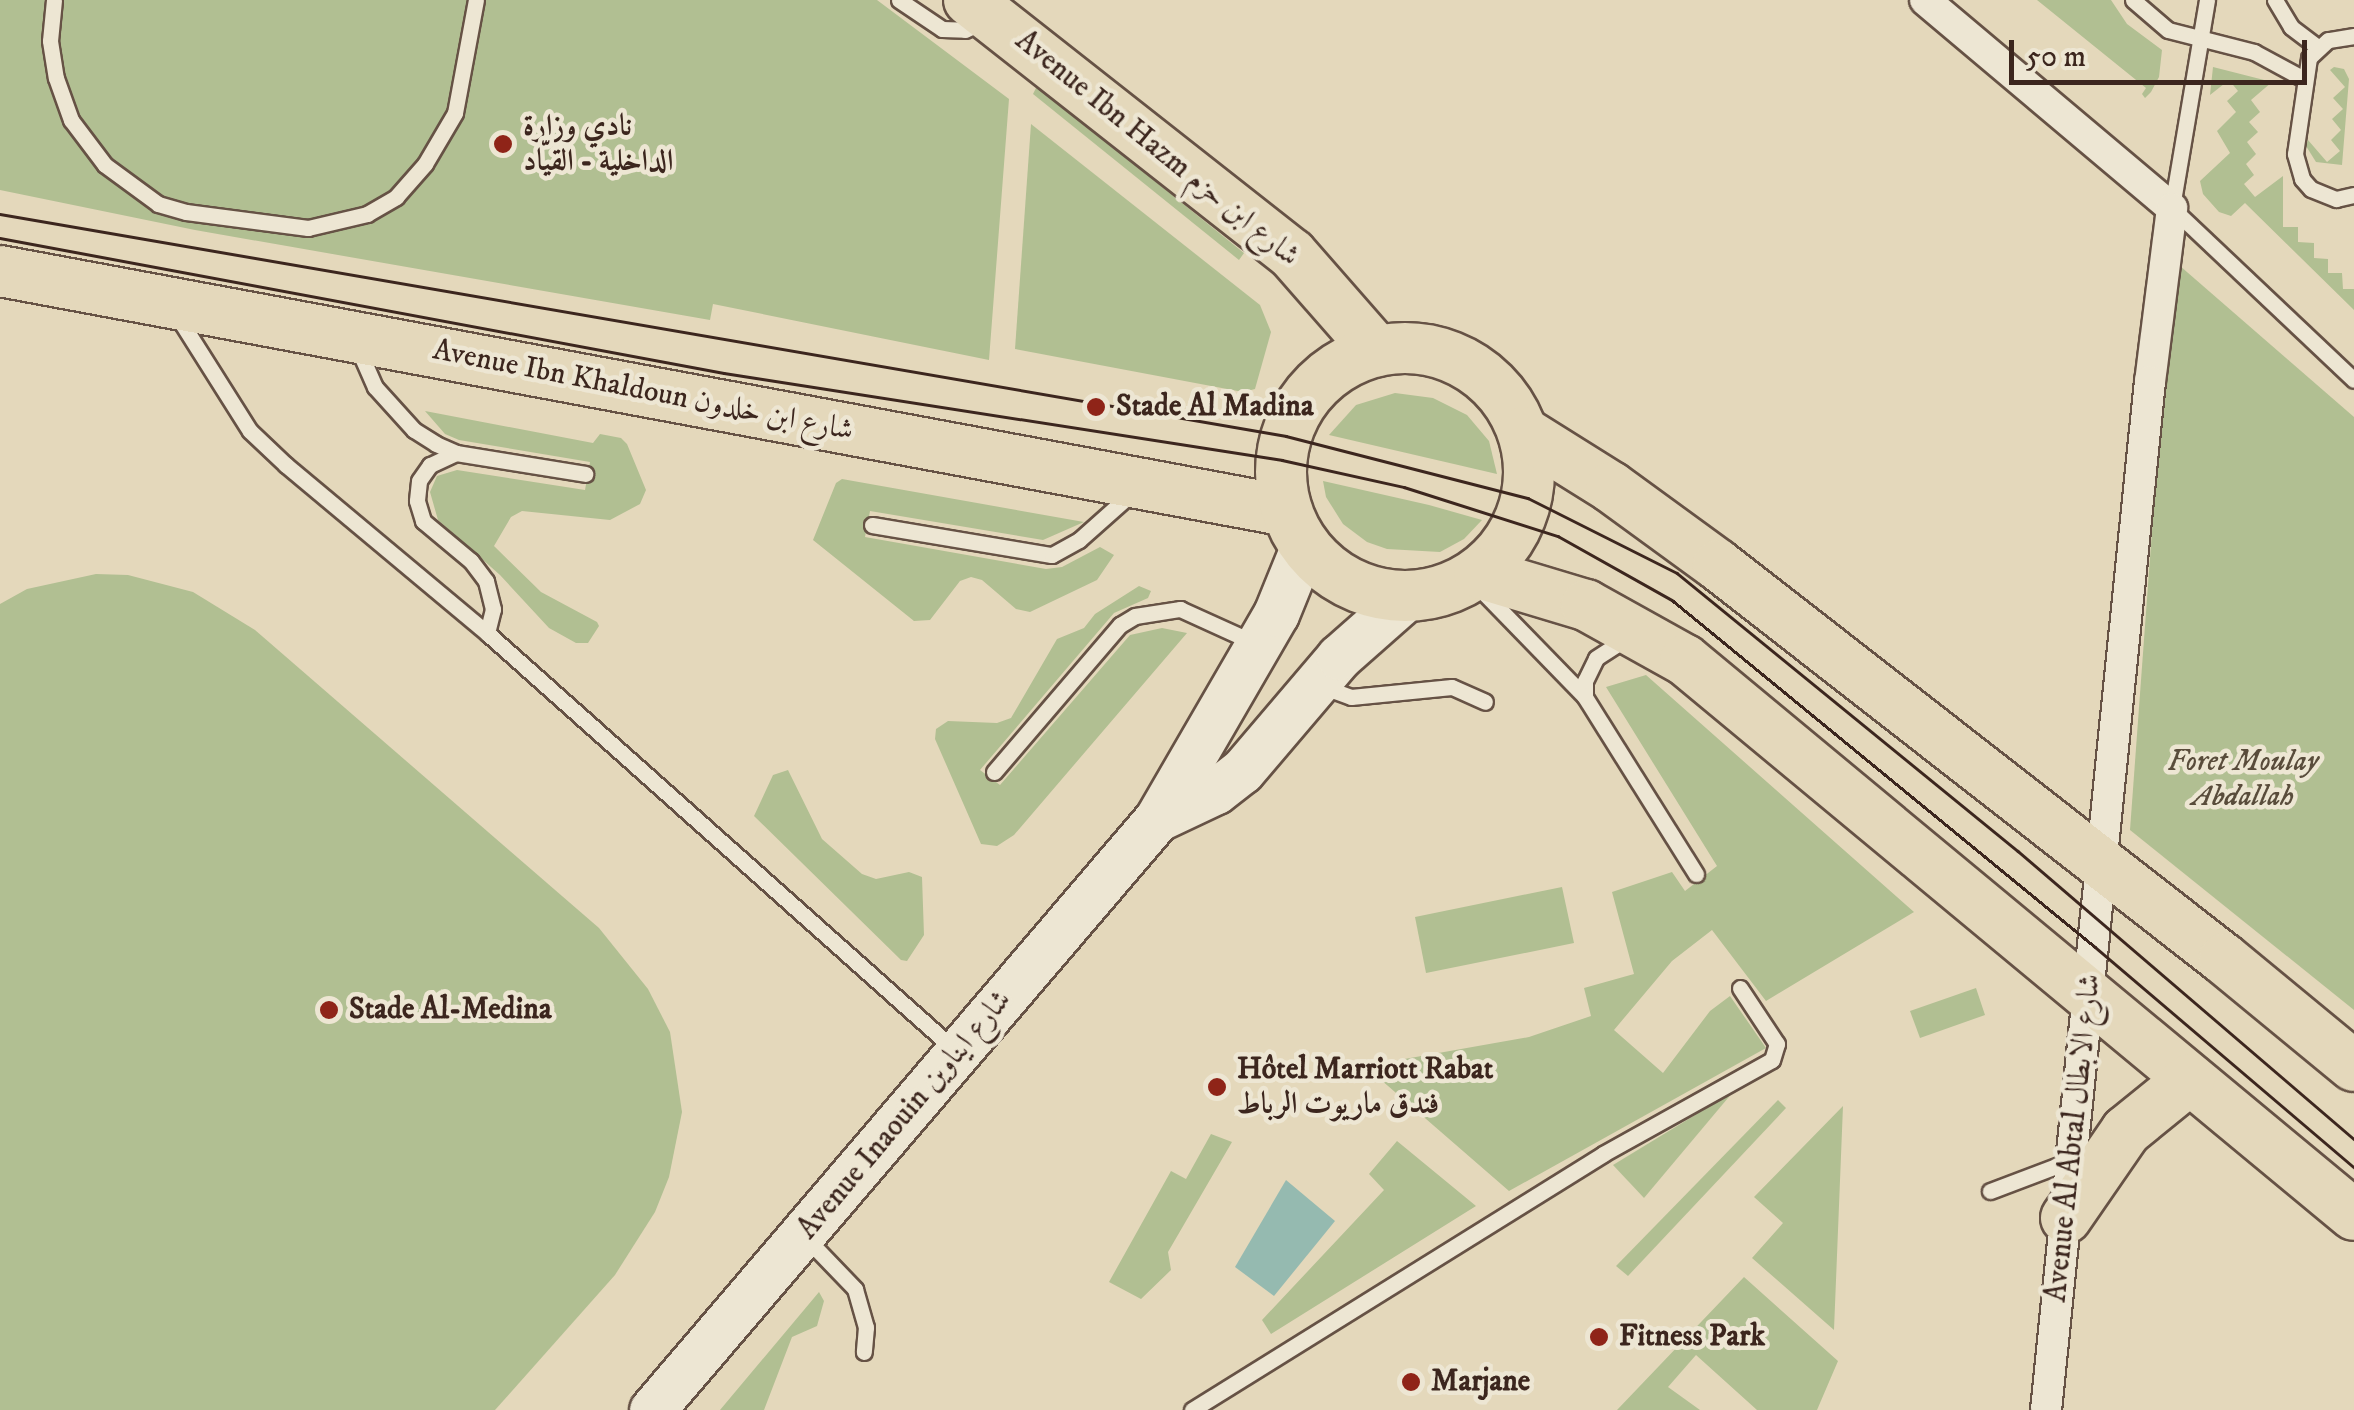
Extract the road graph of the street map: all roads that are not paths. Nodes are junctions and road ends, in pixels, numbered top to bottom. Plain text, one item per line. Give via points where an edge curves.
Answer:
1 (54, 0) edge
2 (476, 0) edge
3 (899, 0) edge
4 (1926, 0) edge
5 (2133, 0) edge
6 (2208, 0) edge
7 (2275, 0) edge
8 (980, 8) edge
9 (2354, 36) edge
10 (2201, 38) junction
11 (2318, 47) junction
12 (2304, 79) junction
13 (2354, 195) edge
14 (2172, 208) junction
15 (0, 271) edge
16 (168, 302) junction
17 (355, 337) junction
18 (1377, 351) junction
19 (2354, 380) edge
20 (1523, 432) junction
21 (456, 453) junction
22 (585, 474) dead end
23 (1145, 482) junction
24 (872, 525) dead end
25 (1296, 528) junction
26 (1474, 575) junction
27 (1406, 598) junction
28 (488, 632) junction
29 (1643, 634) junction
30 (1259, 645) junction
31 (1317, 682) junction
32 (1585, 697) junction
33 (1485, 702) dead end
34 (994, 772) dead end
35 (1157, 819) junction
36 (2102, 865) junction
37 (1696, 874) dead end
38 (1740, 988) dead end
39 (2089, 998) junction
40 (958, 1052) junction
41 (2354, 1066) edge
42 (2190, 1079) junction
43 (2072, 1160) junction
44 (1990, 1191) dead end
45 (2354, 1215) edge
46 (2066, 1218) junction
47 (803, 1235) junction
48 (864, 1352) dead end
49 (652, 1410) edge
50 (1192, 1410) edge
51 (2046, 1410) edge

1 - 2 lane via 50,41 56,78 71,120 105,165 158,204 308,228 367,214 396,197 425,164 455,113
3 - 8 lane via 942,29 965,30
4 - 14 street
5 - 10 lane via 2154,22
6 - 10 lane
7 - 11 lane via 2290,27
8 - 18 main road, Avenue Ibn Hazm شارع ابن حزم via 1292,254
9 - 11 lane
10 - 12 lane via 2254,52
10 - 14 lane
11 - 12 lane
12 - 13 lane via 2297,167 2322,196
14 - 19 lane
14 - 36 street, Avenue Al Abtal شارع الابطال
15 - 16 main road, Avenue Ibn Khaldoun شارع ابن خلدون
16 - 17 main road, Avenue Ibn Khaldoun شارع ابن خلدون
16 - 28 lane via 250,431
17 - 21 lane via 365,368 394,410 414,430
17 - 23 main road, Avenue Ibn Khaldoun شارع ابن خلدون
18 - 20 main road via 1429,350 1454,357 1497,387
18 - 25 main road via 1330,374 1296,412 1282,460
20 - 26 main road via 1528,498 1509,541
20 - 36 main road via 1704,554
21 - 22 lane
21 - 28 lane via 430,465 417,501 423,521 486,581 493,609
23 - 24 lane via 1080,540 1052,555
23 - 25 main road, Avenue Ibn Khaldoun شارع ابن خلدون
25 - 27 main road via 1332,573
25 - 30 main road, Avenue Inaouin شارع ايناوين
26 - 27 main road
26 - 29 main road via 1560,594
26 - 32 lane
27 - 31 main road, Avenue Inaouin شارع ايناوين
28 - 40 lane
29 - 32 lane via 1596,658
29 - 39 main road via 1724,691
30 - 34 lane via 1180,609 1135,616 1120,625
30 - 35 main road, Avenue Inaouin شارع ايناوين
31 - 33 lane via 1342,697 1442,686
31 - 35 main road, Avenue Inaouin شارع ايناوين via 1242,771
32 - 37 lane
35 - 40 main road, Avenue Inaouin شارع ايناوين
36 - 39 street, Avenue Al Abtal شارع الابطال
36 - 41 main road
38 - 50 lane via 1777,1044 1772,1060 1602,1154
39 - 42 main road
39 - 43 street, Avenue Al Abtal شارع الابطال
40 - 47 main road, Avenue Inaouin شارع ايناوين
42 - 45 main road
42 - 46 main road via 2126,1131
43 - 44 lane
43 - 46 street, Avenue Al Abtal شارع الابطال
46 - 51 street, Avenue Al Abtal شارع الابطال
47 - 48 lane via 855,1289 866,1327
47 - 49 main road, Avenue Inaouin شارع ايناوين

